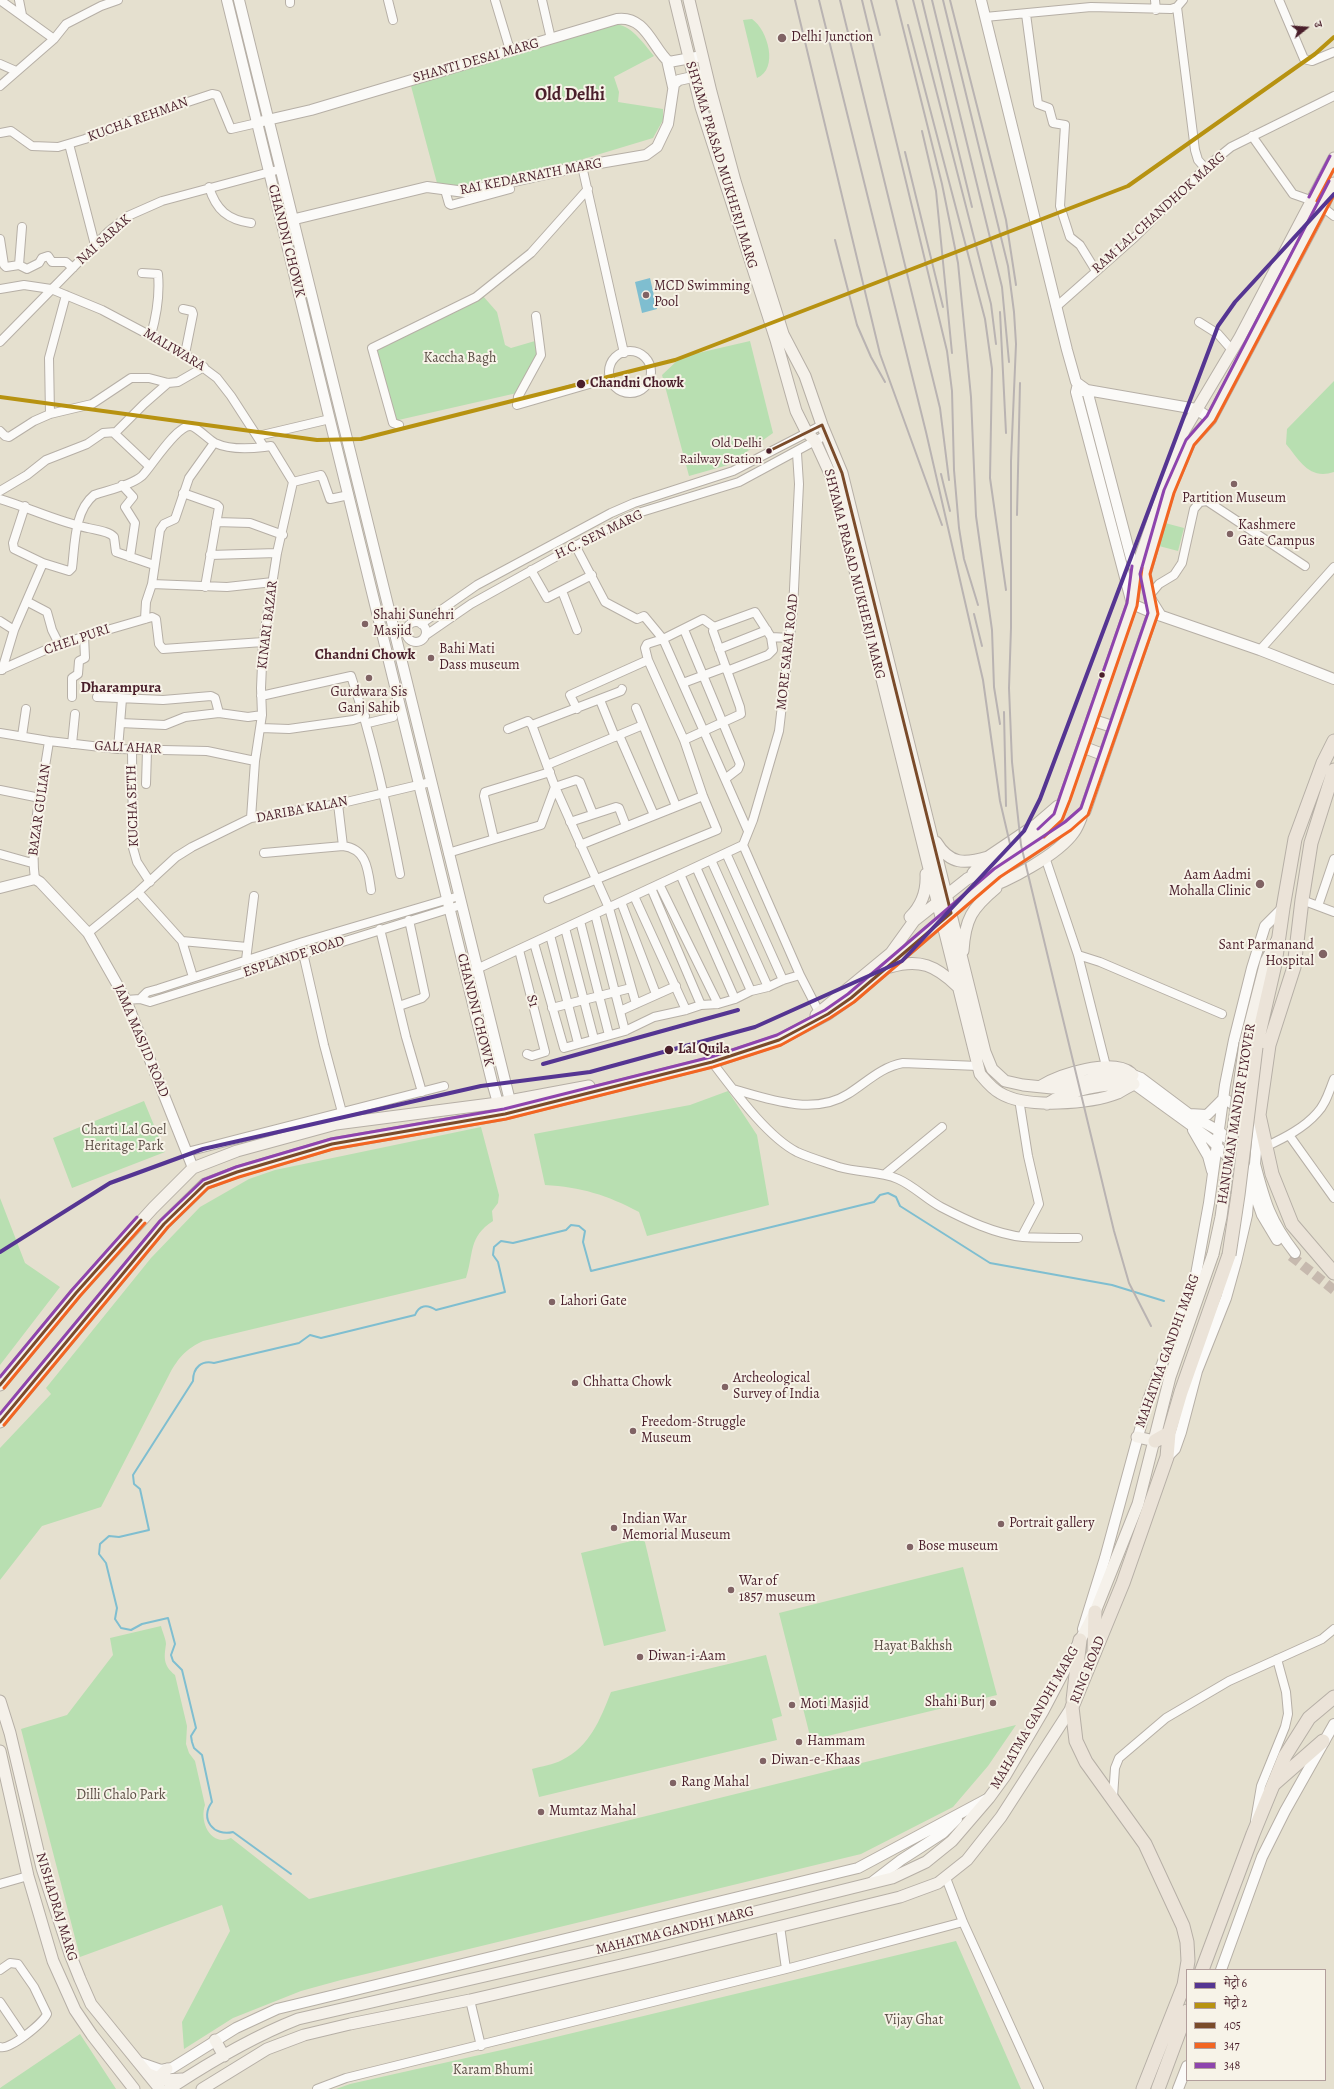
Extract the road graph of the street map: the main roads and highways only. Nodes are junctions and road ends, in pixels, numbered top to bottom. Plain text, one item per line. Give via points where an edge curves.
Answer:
1 (675, 0) edge
2 (689, 0) edge
3 (1334, 158) edge
4 (1334, 183) edge
5 (1092, 720) junction
6 (1114, 728) junction
7 (1334, 741) edge
8 (1083, 747) junction
9 (1104, 755) junction
10 (1334, 770) edge
11 (1065, 798) junction
12 (1085, 810) junction
13 (931, 833) junction
14 (924, 855) junction
15 (988, 857) junction
16 (967, 879) junction
17 (1003, 883) junction
18 (976, 892) junction
19 (947, 895) junction
20 (937, 903) junction
21 (951, 913) junction
22 (941, 921) junction
23 (891, 953) junction
24 (963, 961) junction
25 (1271, 963) junction
26 (886, 968) junction
27 (958, 986) junction
28 (1134, 1079) junction
29 (1041, 1086) junction
30 (1334, 1273) edge
31 (1197, 1348) junction
32 (1197, 1371) road end
33 (0, 1385) edge
34 (0, 1422) edge
35 (1169, 1433) junction
36 (1137, 1436) road end
37 (1155, 1441) junction
38 (1095, 1612) junction
39 (1080, 1640) junction
40 (1094, 1655) junction
41 (1334, 1697) edge
42 (0, 1702) edge
43 (1072, 1707) junction
44 (1323, 1741) road end
45 (0, 1751) edge
46 (1275, 1783) junction
47 (1187, 1969) edge
48 (1202, 1969) edge
49 (1186, 1973) edge
50 (1186, 2014) edge
51 (215, 2040) road end
52 (224, 2056) junction
53 (167, 2070) road end
54 (184, 2079) junction
55 (125, 2083) edge
56 (158, 2084) edge
57 (134, 2089) edge
58 (169, 2089) edge
59 (202, 2089) edge
60 (1143, 2089) edge
61 (1158, 2089) edge

1 - 14 main road, SHYAMA PRASAD MUKHERJI MARG via 700,107 776,340 796,411 832,478
2 - 13 main road, SHYAMA PRASAD MUKHERJI MARG via 735,181 784,334 805,376 842,473
3 - 5 main road via 1232,350 1184,431 1136,572 1132,604
4 - 6 main road via 1211,419 1190,442 1169,491 1145,574 1149,596 1157,614
5 - 6 main road
5 - 8 main road
6 - 9 main road
7 - 25 main road, HANUMAN MANDIR FLYOVER via 1322,763 1295,839 1279,938
8 - 9 main road
8 - 11 main road
9 - 12 main road
10 - 30 main road via 1311,843 1294,967 1269,1045 1259,1115 1272,1174 1292,1224
11 - 15 main road via 1037,824
11 - 16 main road via 1058,817 1041,833 994,865
12 - 17 main road via 1074,833 1045,857
12 - 18 main road via 1068,826 997,873
13 - 15 main road via 942,852 957,862
13 - 19 main road, SHYAMA PRASAD MUKHERJI MARG
14 - 20 main road, SHYAMA PRASAD MUKHERJI MARG
14 - 23 main road via 926,884 922,902 908,919
15 - 16 main road
16 - 19 main road
17 - 18 main road
17 - 24 main road via 979,902 969,918 964,939
18 - 21 main road
19 - 20 main road
19 - 21 main road, SHYAMA PRASAD MUKHERJI MARG
20 - 22 main road, SHYAMA PRASAD MUKHERJI MARG
20 - 23 main road via 914,921
21 - 22 main road
21 - 24 main road
22 - 26 main road
22 - 27 main road
23 - 33 main road via 819,1012 775,1037 719,1056 614,1081 498,1103 343,1117 193,1168 76,1293
24 - 29 main road via 985,1052 992,1069 1005,1081
25 - 31 main road, HANUMAN MANDIR FLYOVER, bridge via 1252,1067 1248,1121 1228,1256
25 - 37 main road, HANUMAN MANDIR FLYOVER, bridge via 1245,1043 1221,1217 1213,1254 1170,1377
26 - 27 main road via 903,963 922,963 942,972
26 - 34 main road via 851,998 808,1026 779,1040 712,1062 505,1114 332,1144 205,1184 164,1224
27 - 28 main road via 980,1074 1001,1094 1046,1104 1060,1104 1117,1093
28 - 29 main road via 1107,1076 1052,1088
28 - 29 main road via 1119,1067 1106,1066 1053,1079
31 - 32 main road
31 - 35 main road, RING ROAD
35 - 37 main road
35 - 40 main road, RING ROAD via 1167,1457 1123,1583
36 - 37 main road
37 - 38 main road, MAHATMA GANDHI MARG via 1138,1504
38 - 39 main road, MAHATMA GANDHI MARG
38 - 40 main road
39 - 43 main road
39 - 52 main road, MAHATMA GANDHI MARG via 1005,1776 952,1841 926,1862 892,1878 646,1939 298,2019 259,2035
40 - 43 main road, RING ROAD
41 - 46 main road via 1321,1706 1306,1723 1285,1756
42 - 56 main road, NISHADRAJ MARG via 10,1733 42,1868 70,1954 91,2004 145,2072
43 - 47 main road, RING ROAD via 1076,1741 1086,1762 1145,1844 1183,1926 1188,1961
43 - 59 main road, MAHATMA GANDHI MARG via 1002,1817 967,1860 946,1878 900,1897 470,2000 350,2024 286,2041 267,2049
44 - 46 main road
45 - 55 main road, NISHADRAJ MARG via 28,1876 53,1961 76,2010
46 - 48 main road
49 - 60 main road, RING ROAD via 1184,1985
50 - 61 main road
51 - 52 main road
52 - 54 main road, MAHATMA GANDHI MARG
53 - 56 main road
54 - 56 main road
54 - 58 main road, MAHATMA GANDHI MARG
55 - 57 main road, NISHADRAJ MARG

